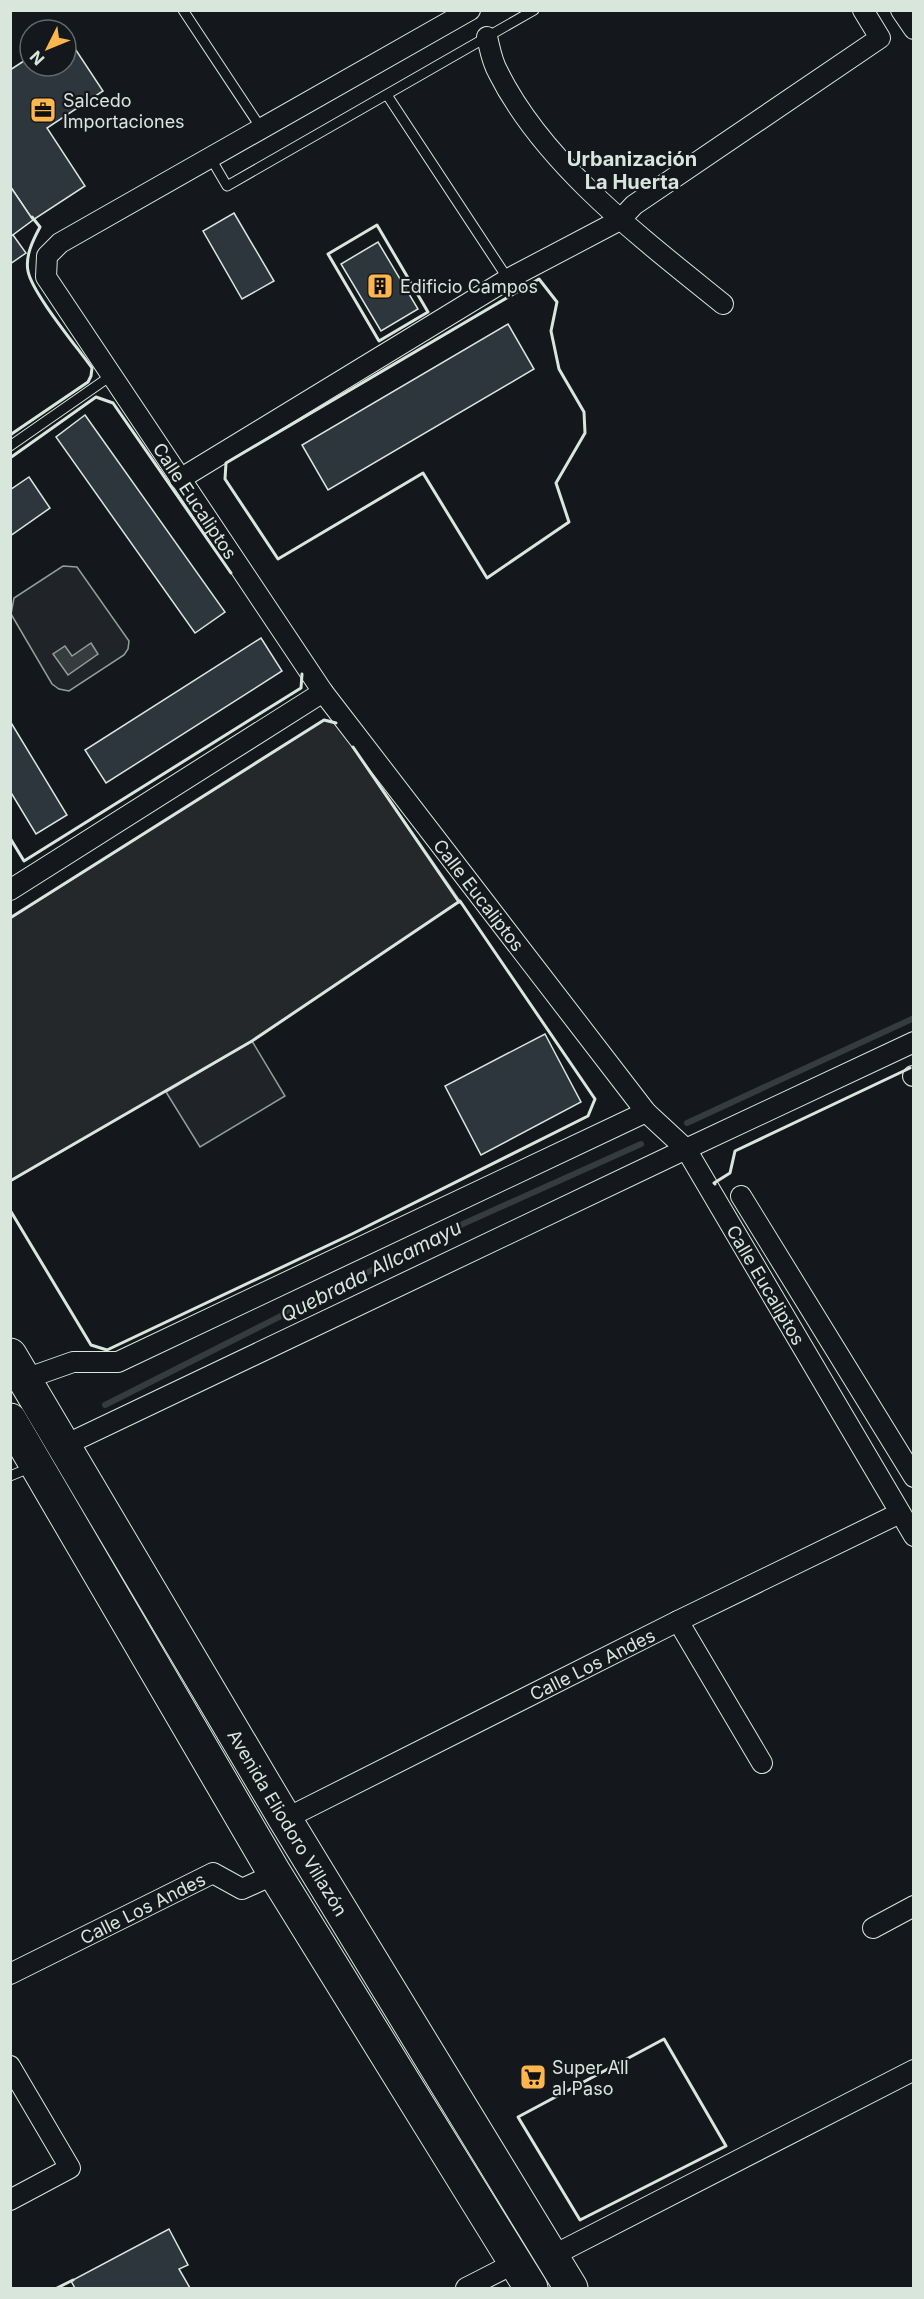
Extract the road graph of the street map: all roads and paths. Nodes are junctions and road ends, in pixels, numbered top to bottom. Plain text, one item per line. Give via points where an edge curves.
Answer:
1 (183, 10) edge
2 (470, 10) edge
3 (534, 10) edge
4 (863, 10) edge
5 (901, 10) edge
6 (914, 28) edge
7 (487, 37) junction
8 (387, 95) junction
9 (261, 128) junction
10 (210, 157) junction
11 (620, 220) junction
12 (508, 279) junction
13 (723, 304) dead end
14 (112, 375) junction
15 (10, 446) edge
16 (180, 479) junction
17 (323, 692) junction
18 (10, 890) edge
19 (914, 1042) edge
20 (646, 1112) junction
21 (686, 1149) junction
22 (741, 1196) dead end
23 (18, 1367) edge
24 (10, 1420) edge
25 (63, 1446) junction
26 (24, 1471) edge
27 (914, 1477) edge
28 (900, 1513) junction
29 (914, 1536) edge
30 (678, 1621) junction
31 (762, 1763) dead end
32 (285, 1819) junction
33 (275, 1874) junction
34 (914, 1906) edge
35 (873, 1928) dead end
36 (10, 1974) edge
37 (10, 2066) edge
38 (914, 2070) edge
39 (10, 2200) edge
40 (552, 2256) junction
41 (523, 2276) edge
42 (466, 2289) edge
43 (571, 2289) edge

1 - 9 lane
2 - 9 street
3 - 7 lane
4 - 11 street via 880,38 634,205
5 - 6 street
7 - 8 lane
7 - 11 street via 497,71 529,123
8 - 10 lane via 227,186
8 - 12 lane
9 - 10 street
10 - 14 street, Calle Eucaliptos via 60,243 47,256 46,277
11 - 12 street
11 - 13 street
12 - 16 street
14 - 15 lane
14 - 16 street, Calle Eucaliptos
16 - 17 street, Calle Eucaliptos
17 - 18 street
17 - 20 street, Calle Eucaliptos
19 - 21 street
20 - 21 street, Calle Eucaliptos
20 - 23 street via 118,1362
21 - 25 street
21 - 28 street, Calle Eucaliptos
22 - 27 street, Calle Eucaliptos
23 - 25 highway, Avenida Eliodoro Villazón
24 - 26 highway, Avenida Eliodoro Villazón
25 - 32 highway, Avenida Eliodoro Villazón
26 - 33 highway, Avenida Eliodoro Villazón
28 - 29 street, Calle Eucaliptos
28 - 30 street, Calle Los Andes
30 - 31 street
30 - 32 street, Calle Los Andes
32 - 40 highway, Avenida Eliodoro Villazón
33 - 36 street, Calle Los Andes via 242,1889 213,1873
33 - 41 highway, Avenida Eliodoro Villazón
34 - 35 street
37 - 39 street via 70,2168
38 - 40 street
40 - 43 highway, Avenida Eliodoro Villazón
41 - 42 street

